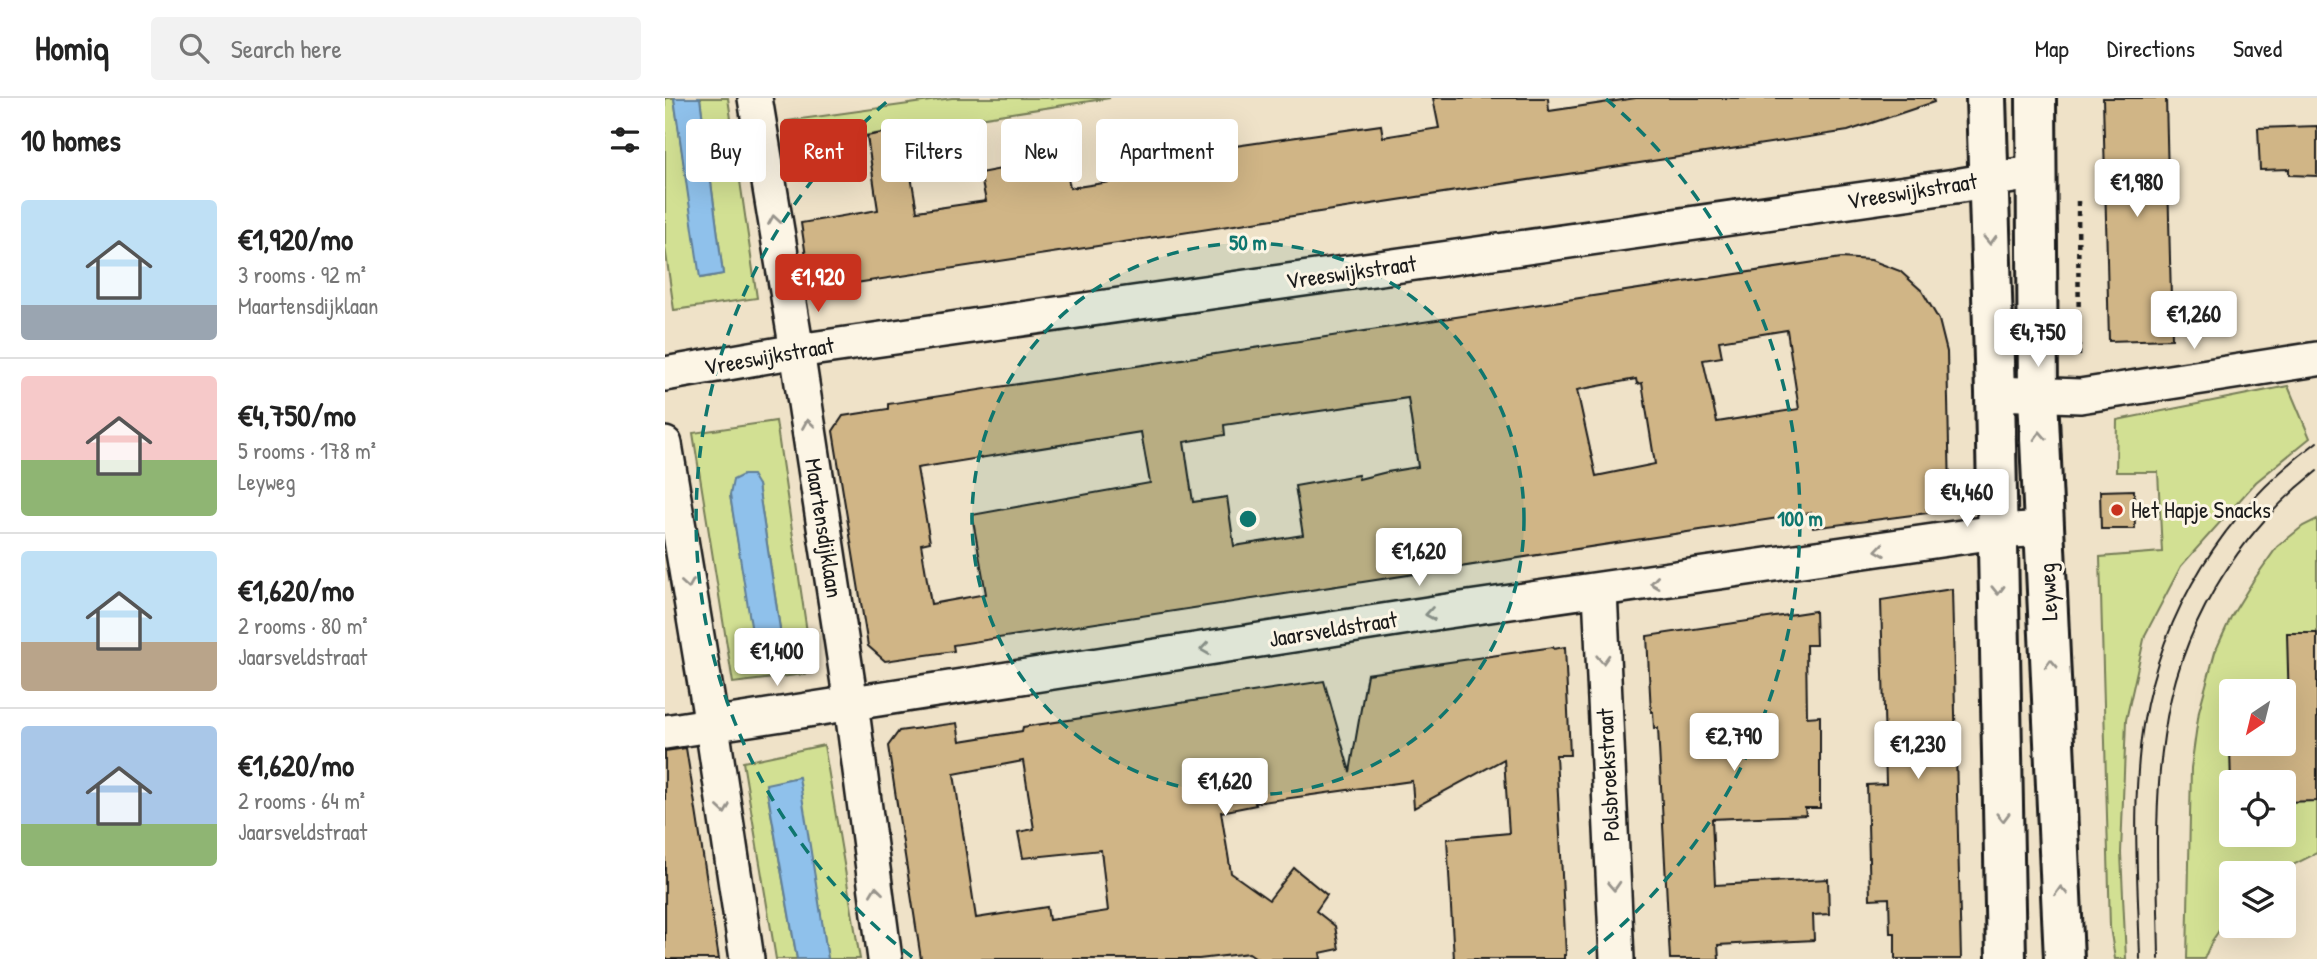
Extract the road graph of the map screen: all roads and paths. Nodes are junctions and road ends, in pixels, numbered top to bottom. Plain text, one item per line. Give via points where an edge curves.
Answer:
1 (755, 98) edge
2 (1986, 98) edge
3 (2036, 98) edge
4 (2038, 172) junction
5 (1988, 180) junction
6 (797, 351) junction
7 (2317, 359) edge
8 (665, 374) edge
9 (1995, 393) junction
10 (2038, 396) junction
11 (665, 444) edge
12 (2045, 529) junction
13 (1996, 533) junction
14 (1600, 591) junction
15 (851, 703) junction
16 (712, 726) junction
17 (665, 732) edge
18 (747, 959) edge
19 (885, 959) edge
20 (1617, 959) edge
21 (2006, 959) edge
22 (2064, 959) edge

6 -> 1 street, Maartensdijklaan
2 - 5 street
3 - 4 street, Leyweg
4 - 5 street, Vreeswijkstraat
4 - 10 street, Leyweg
5 - 6 street, Vreeswijkstraat
5 -> 9 street
6 - 8 street, Vreeswijkstraat
15 -> 6 street, Maartensdijklaan
7 - 10 street via 2080,396
9 - 10 street
9 - 13 street
12 -> 10 street, Leyweg
11 -> 16 street
12 - 13 street, Jaarsveldstraat
22 -> 12 street, Leyweg
13 -> 14 street, Jaarsveldstraat
13 -> 21 street
14 -> 15 street, Jaarsveldstraat
14 -> 20 street, Polsbroekstraat
15 - 16 street, Jaarsveldstraat
19 -> 15 street, Maartensdijklaan
16 - 17 street, Jaarsveldstraat
16 -> 18 street

